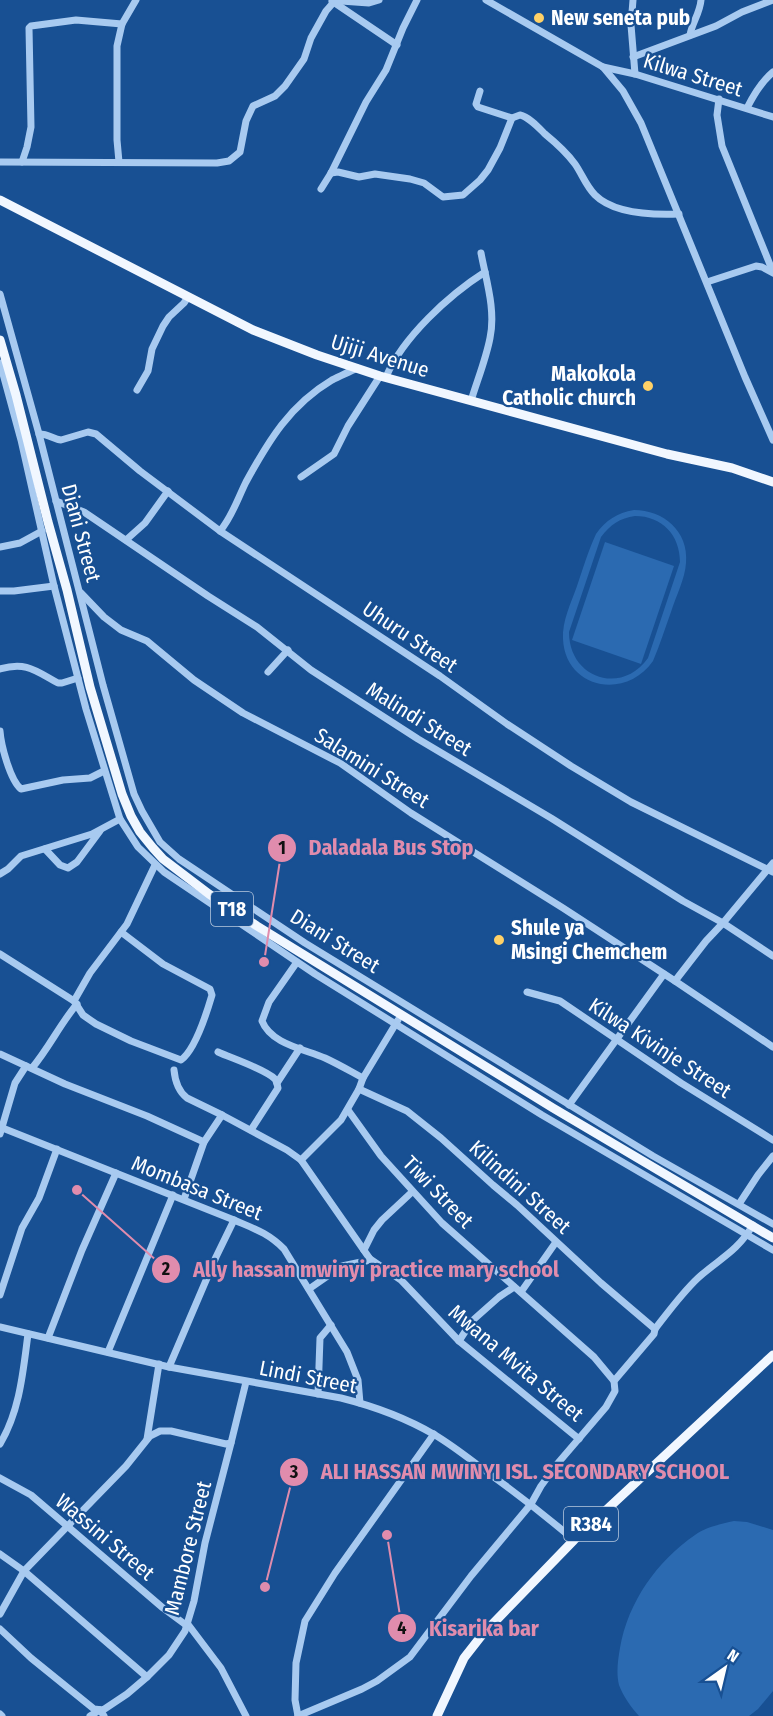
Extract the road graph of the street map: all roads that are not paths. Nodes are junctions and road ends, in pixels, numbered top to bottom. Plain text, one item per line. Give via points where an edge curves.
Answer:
1 (136, 0) edge
2 (379, 0) edge
3 (417, 0) edge
4 (486, 0) edge
5 (633, 0) edge
6 (700, 0) edge
7 (773, 0) edge
8 (331, 1) edge
9 (122, 24) junction
10 (690, 35) junction
11 (398, 45) junction
12 (633, 57) junction
13 (603, 67) junction
14 (773, 72) edge
15 (635, 74) junction
16 (480, 91) dead end
17 (719, 99) junction
18 (747, 108) junction
19 (773, 117) edge
20 (513, 118) junction
21 (0, 162) edge
22 (22, 162) junction
23 (119, 162) junction
24 (331, 173) junction
25 (321, 189) dead end
26 (0, 200) edge
27 (679, 214) junction
28 (764, 249) junction
29 (481, 253) dead end
30 (756, 266) junction
31 (485, 272) junction
32 (773, 273) edge
33 (707, 282) junction
34 (0, 294) edge
35 (188, 297) junction
36 (0, 340) edge
37 (2, 351) edge
38 (0, 363) edge
39 (357, 368) junction
40 (383, 377) junction
41 (137, 390) dead end
42 (471, 401) junction
43 (39, 434) junction
44 (773, 440) edge
45 (301, 477) dead end
46 (773, 482) edge
47 (168, 491) junction
48 (56, 501) junction
49 (42, 531) junction
50 (220, 531) junction
51 (126, 540) junction
52 (0, 547) edge
53 (54, 586) junction
54 (0, 591) edge
55 (80, 591) junction
56 (288, 650) junction
57 (0, 669) edge
58 (268, 672) dead end
59 (78, 678) junction
60 (0, 731) edge
61 (104, 771) junction
62 (120, 819) junction
63 (100, 831) junction
64 (45, 849) junction
65 (773, 863) edge
66 (159, 864) junction
67 (770, 871) edge
68 (0, 874) edge
69 (723, 923) junction
70 (121, 932) junction
71 (0, 954) edge
72 (773, 956) edge
73 (297, 962) junction
74 (664, 975) junction
75 (675, 981) junction
76 (526, 992) dead end
77 (76, 1003) junction
78 (401, 1015) junction
79 (396, 1024) junction
80 (616, 1039) junction
81 (773, 1047) edge
82 (300, 1048) junction
83 (218, 1052) dead end
84 (0, 1054) edge
85 (29, 1067) junction
86 (174, 1070) dead end
87 (363, 1078) junction
88 (277, 1083) junction
89 (359, 1089) junction
90 (569, 1105) junction
91 (348, 1110) junction
92 (222, 1115) junction
93 (1, 1130) edge
94 (251, 1130) junction
95 (773, 1140) edge
96 (204, 1142) junction
97 (57, 1149) junction
98 (773, 1156) edge
99 (301, 1160) junction
100 (116, 1173) junction
101 (412, 1192) junction
102 (173, 1195) junction
103 (184, 1199) junction
104 (739, 1204) junction
105 (234, 1220) junction
106 (773, 1224) edge
107 (753, 1226) junction
108 (747, 1234) junction
109 (773, 1238) edge
110 (556, 1242) junction
111 (364, 1250) junction
112 (773, 1250) edge
113 (370, 1259) junction
114 (514, 1287) junction
115 (309, 1289) junction
116 (521, 1292) junction
117 (0, 1295) edge
118 (331, 1325) junction
119 (0, 1327) edge
120 (655, 1329) junction
121 (28, 1334) junction
122 (48, 1338) junction
123 (459, 1341) junction
124 (108, 1352) junction
125 (773, 1355) edge
126 (159, 1364) junction
127 (169, 1367) junction
128 (614, 1381) junction
129 (246, 1382) junction
130 (318, 1394) junction
131 (360, 1402) junction
132 (434, 1434) junction
133 (147, 1439) junction
134 (579, 1439) junction
135 (231, 1443) junction
136 (0, 1444) edge
137 (0, 1478) edge
138 (531, 1504) junction
139 (67, 1526) junction
140 (573, 1540) junction
141 (0, 1554) edge
142 (24, 1571) junction
143 (0, 1614) edge
144 (186, 1624) junction
145 (0, 1629) edge
146 (147, 1677) junction
147 (102, 1713) edge
148 (300, 1715) edge
149 (90, 1716) edge
150 (246, 1716) edge
151 (437, 1716) edge

1 - 9 street
2 - 8 street
3 - 11 street
4 - 13 street
5 - 12 street
6 - 10 street
7 - 10 street
8 - 11 street
8 - 23 street via 304,59 285,86 275,96 253,106 240,152 234,159 217,163
9 - 22 street via 76,20 29,28 31,127
9 - 23 street via 116,59
10 - 12 street
11 - 24 street
12 - 15 street
13 - 15 street, Kilwa Street
13 - 27 street via 623,91 641,123
14 - 18 street
15 - 17 street, Kilwa Street
16 - 20 street via 478,107
17 - 18 street, Kilwa Street
17 - 28 street via 717,115 722,146
18 - 19 street, Kilwa Street
20 - 24 street via 488,170 463,195 443,197 424,183 410,179
20 - 27 street via 524,116 552,140 596,197 606,203 628,211
21 - 22 street
22 - 23 street
24 - 25 street
26 - 35 main road, Ujiji Avenue
27 - 33 street
28 - 30 street
28 - 32 street
29 - 31 street
30 - 32 street
30 - 33 street
31 - 40 street via 434,313
31 - 42 street via 492,324
33 - 44 street
34 - 43 street, Diani Street
35 - 39 main road, Ujiji Avenue via 286,344
35 - 41 street via 163,326 152,349 148,371
36 - 37 main road, T18
37 - 66 main road, T18 via 122,794
38 - 49 street
39 - 40 main road, Ujiji Avenue
39 - 50 street via 316,392 282,423
40 - 42 main road, Ujiji Avenue
40 - 45 street via 348,426 334,454
42 - 46 main road, Ujiji Avenue
43 - 47 street, Uhuru Street via 61,440 88,432 96,434
43 - 48 street, Diani Street
47 - 50 street, Uhuru Street
47 - 51 street via 145,523
48 - 51 street, Malindi Street via 84,512
48 - 55 street, Diani Street
49 - 52 street via 20,543
49 - 53 street
50 - 67 street, Uhuru Street via 571,766 631,802
51 - 56 street, Malindi Street
53 - 54 street
53 - 59 street
55 - 74 street, Salamini Street via 121,630 147,640 194,680 243,713 340,763
55 - 90 street, Diani Street via 135,794 160,842 179,859 305,943
56 - 58 street
56 - 69 street, Malindi Street via 311,670 417,739
57 - 59 street via 31,667 58,683
59 - 61 street
60 - 61 street via 7,764 21,789 94,777
61 - 62 street
62 - 63 street
62 - 66 street via 138,847
63 - 64 street
63 - 64 street via 68,868
64 - 68 street via 21,856
65 - 67 street
66 - 70 street
66 - 73 street
66 - 78 main road, T18
67 - 69 street
69 - 72 street, Malindi Street
69 - 75 street
70 - 77 street via 90,973
70 - 77 street via 163,964 210,989 210,1002 185,1057 170,1057 131,1041 89,1020
71 - 77 street
73 - 79 street
73 - 82 street via 269,1002 262,1021 274,1036
74 - 75 street, Salamini Street
74 - 80 street
75 - 81 street, Salamini Street
76 - 80 street, Kilwa Kivinje Street via 560,1001
77 - 85 street via 43,1054
78 - 79 street
78 - 107 main road, T18
79 - 87 street
79 - 108 street
80 - 90 street
80 - 95 street, Kilwa Kivinje Street
82 - 87 street
82 - 88 street
83 - 88 street via 254,1067
84 - 85 street
85 - 93 street via 15,1083
85 - 96 street
86 - 92 street, Mwana Mvita Street via 174,1080 182,1094
87 - 89 street
88 - 94 street via 278,1088
89 - 91 street
89 - 110 street, Kilindini Street via 392,1103 423,1123
90 - 104 street, Diani Street
91 - 99 street
91 - 101 street, Tiwi Street
92 - 94 street, Mwana Mvita Street
92 - 96 street
93 - 97 street, Mombasa Street
94 - 99 street, Mwana Mvita Street
96 - 103 street
97 - 100 street, Mombasa Street
97 - 117 street via 39,1198 22,1228
98 - 104 street
99 - 111 street, Mwana Mvita Street
100 - 102 street, Mombasa Street
100 - 122 street
101 - 111 street via 378,1226
101 - 114 street, Tiwi Street
102 - 103 street, Mombasa Street
102 - 124 street
103 - 105 street, Mombasa Street
104 - 106 street, Diani Street
105 - 115 street, Mombasa Street via 265,1233 284,1249
105 - 127 street
107 - 108 street
107 - 109 main road, T18
108 - 112 street
108 - 120 street via 733,1251 689,1287
110 - 116 street
110 - 120 street, Kilindini Street
111 - 113 street, Mwana Mvita Street
113 - 115 street via 342,1266
113 - 123 street, Mwana Mvita Street via 401,1280
114 - 116 street, Tiwi Street
114 - 123 street via 472,1321
115 - 118 street, Mombasa Street
116 - 128 street, Tiwi Street
118 - 130 street via 320,1338
118 - 131 street, Mombasa Street via 354,1367
119 - 121 street, Lindi Street
120 - 128 street via 650,1341
121 - 122 street, Lindi Street
121 - 136 street via 20,1392
122 - 124 street, Lindi Street
123 - 134 street, Mwana Mvita Street
124 - 126 street, Lindi Street
125 - 140 main road, R384
126 - 127 street, Lindi Street
126 - 133 street
127 - 129 street, Lindi Street
128 - 134 street via 612,1398
129 - 130 street, Lindi Street
129 - 135 street, Mambore Street
130 - 131 street, Lindi Street
131 - 132 street, Lindi Street
132 - 138 street, Lindi Street
132 - 148 street via 305,1620 296,1663 295,1700
133 - 135 street via 154,1433 171,1431
133 - 139 street
134 - 138 street, Mwana Mvita Street
135 - 144 street, Mambore Street
137 - 139 street, Wassini Street via 31,1495
138 - 140 street, Lindi Street
138 - 148 street, Mwana Mvita Street via 410,1657 377,1681
139 - 142 street
139 - 144 street, Wassini Street
140 - 151 main road, R384 via 464,1658
141 - 142 street
142 - 143 street
142 - 146 street
144 - 146 street, Mambore Street via 181,1639
144 - 150 street, Wassini Street via 221,1668
145 - 147 street
146 - 147 street, Mambore Street
147 - 149 street, Mambore Street

